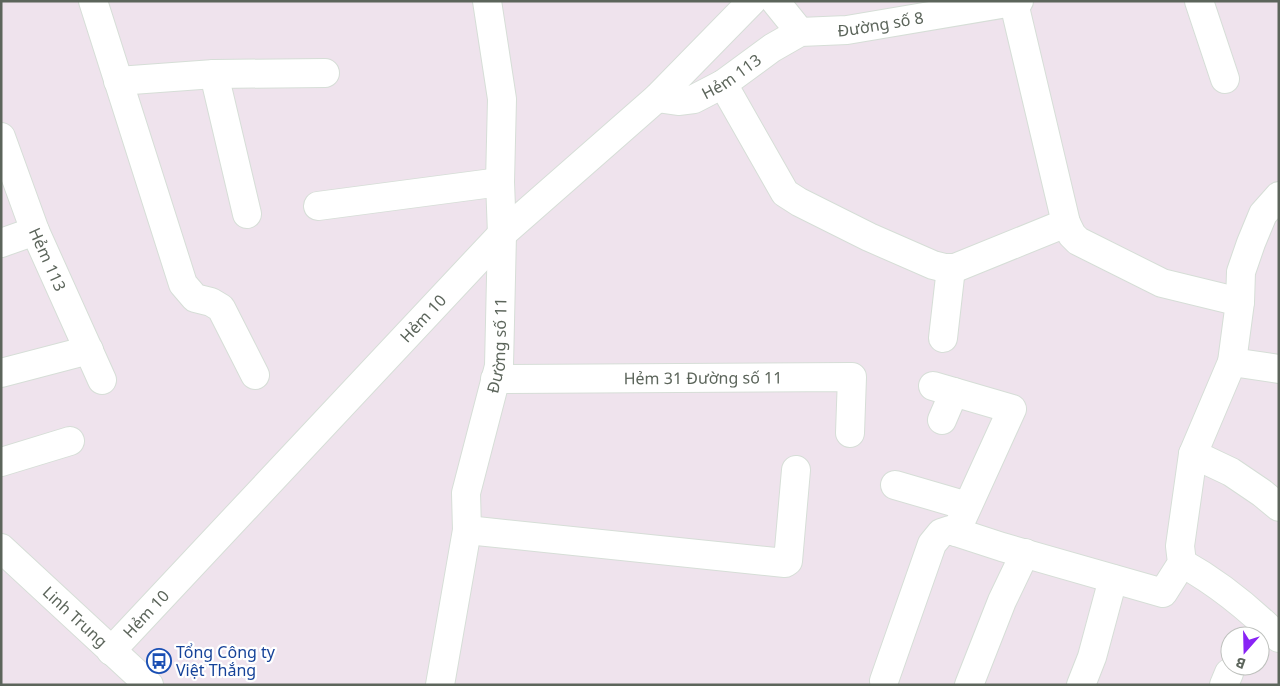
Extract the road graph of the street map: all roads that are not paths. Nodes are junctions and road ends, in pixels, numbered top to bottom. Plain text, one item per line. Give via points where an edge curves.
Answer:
1 (93, 1) edge
2 (486, 1) edge
3 (752, 1) edge
4 (775, 1) edge
5 (1200, 1) edge
6 (1017, 2) edge
7 (800, 32) junction
8 (325, 73) dead end
9 (214, 74) junction
10 (1224, 79) dead end
11 (118, 80) junction
12 (723, 84) junction
13 (657, 98) junction
14 (1, 137) edge
15 (500, 182) junction
16 (1279, 196) edge
17 (318, 206) dead end
18 (247, 214) dead end
19 (1066, 222) junction
20 (35, 231) junction
21 (502, 234) junction
22 (1, 243) edge
23 (951, 268) junction
24 (1240, 302) junction
25 (944, 338) dead end
26 (89, 350) junction
27 (1232, 362) junction
28 (1279, 369) edge
29 (1, 373) edge
30 (255, 374) dead end
31 (496, 379) junction
32 (102, 380) dead end
33 (942, 420) dead end
34 (850, 433) dead end
35 (70, 441) dead end
36 (1193, 454) junction
37 (1, 462) edge
38 (796, 470) dead end
39 (895, 485) dead end
40 (967, 506) junction
41 (1279, 508) edge
42 (467, 530) junction
43 (956, 532) junction
44 (1, 548) edge
45 (1025, 553) junction
46 (1182, 563) junction
47 (1113, 579) junction
48 (1279, 638) edge
49 (111, 651) junction
50 (884, 680) dead end
51 (149, 685) edge
52 (440, 685) edge
53 (970, 685) edge
54 (1081, 685) edge

1 - 11 street
2 - 15 street, Đường số 11 via 502,100
3 - 13 street, Hẻm 10
4 - 7 street
5 - 10 street
6 - 7 street, Đường số 8 via 847,30
6 - 19 street
7 - 12 street, Hẻm 113
8 - 9 street
9 - 11 street
9 - 18 street
11 - 30 street via 183,284 194,298 221,308
12 - 13 street, Hẻm 113 via 694,99
12 - 23 street via 785,193 869,237 933,265
13 - 21 street, Hẻm 10
14 - 20 street, Hẻm 113
15 - 17 street
15 - 21 street, Đường số 11
16 - 24 street via 1263,214 1250,243 1242,272
19 - 23 street
19 - 24 street via 1078,241 1162,283
20 - 22 street
20 - 26 street, Hẻm 113
21 - 31 street, Đường số 11
21 - 49 street, Hẻm 10
23 - 25 street
24 - 27 street
26 - 29 street
26 - 32 street, Hẻm 113
27 - 28 street
27 - 36 street
31 - 34 street, Hẻm 31 Đường số 11 via 852,377
31 - 42 street, Đường số 11 via 466,493
33 - 40 street via 943,389 1012,410
35 - 37 street
36 - 41 street via 1231,472
36 - 46 street via 1180,546
38 - 42 street via 788,561 785,563
39 - 40 street
40 - 43 street
42 - 52 street, Đường số 11
43 - 45 street
43 - 50 street via 941,533 932,544
44 - 49 street, Linh Trung
45 - 47 street
45 - 53 street via 1002,601
46 - 47 street via 1163,593
46 - 48 street via 1205,576 1255,614
47 - 54 street
49 - 51 street, Linh Trung

